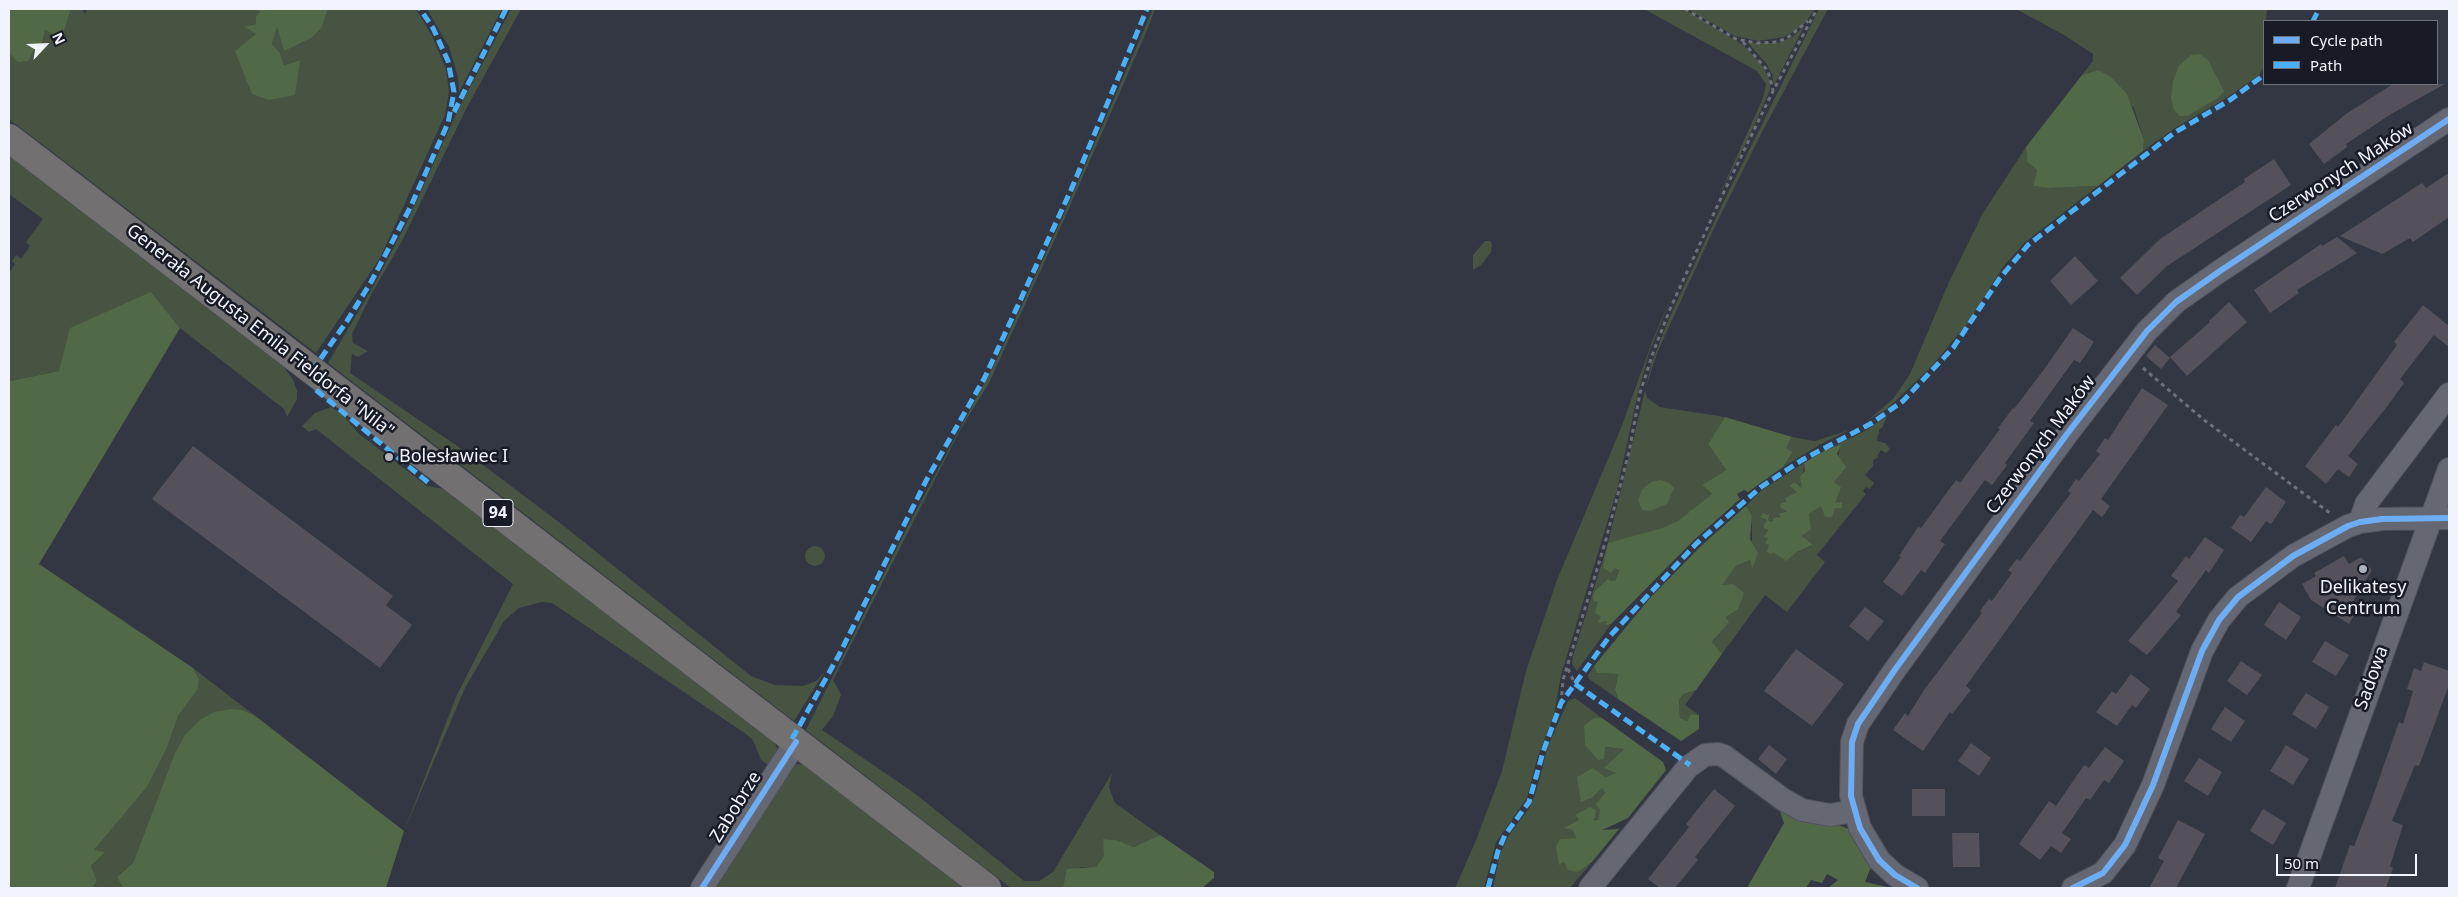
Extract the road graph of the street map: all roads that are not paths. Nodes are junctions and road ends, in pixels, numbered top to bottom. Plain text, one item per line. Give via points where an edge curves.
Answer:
1 (2449, 119) edge
2 (9, 138) edge
3 (2449, 394) edge
4 (2449, 469) edge
5 (2440, 519) edge
6 (2354, 524) junction
7 (796, 742) junction
8 (1854, 811) junction
9 (702, 888) edge
10 (987, 888) edge
11 (1590, 888) edge
12 (1917, 888) edge
13 (2073, 888) edge
14 (2298, 888) edge

1 - 8 street, Czerwonych Maków via 2176,302 2130,351 1858,724 1850,759
2 - 7 main road, Generała Augusta Emila Fieldorfa "Nila" / 94
3 - 6 street
4 - 5 street, Sadowa
5 - 6 street
5 - 14 street, Sadowa
6 - 13 street via 2275,567 2238,597 2219,620 2202,651 2153,785 2125,845 2104,873
7 - 9 street, Zabobrze
7 - 10 main road, Generała Augusta Emila Fieldorfa "Nila" / 94
8 - 11 street via 1830,815 1802,810 1724,756 1705,755 1688,767
8 - 12 street, Czerwonych Maków via 1868,844 1879,860 1895,875

